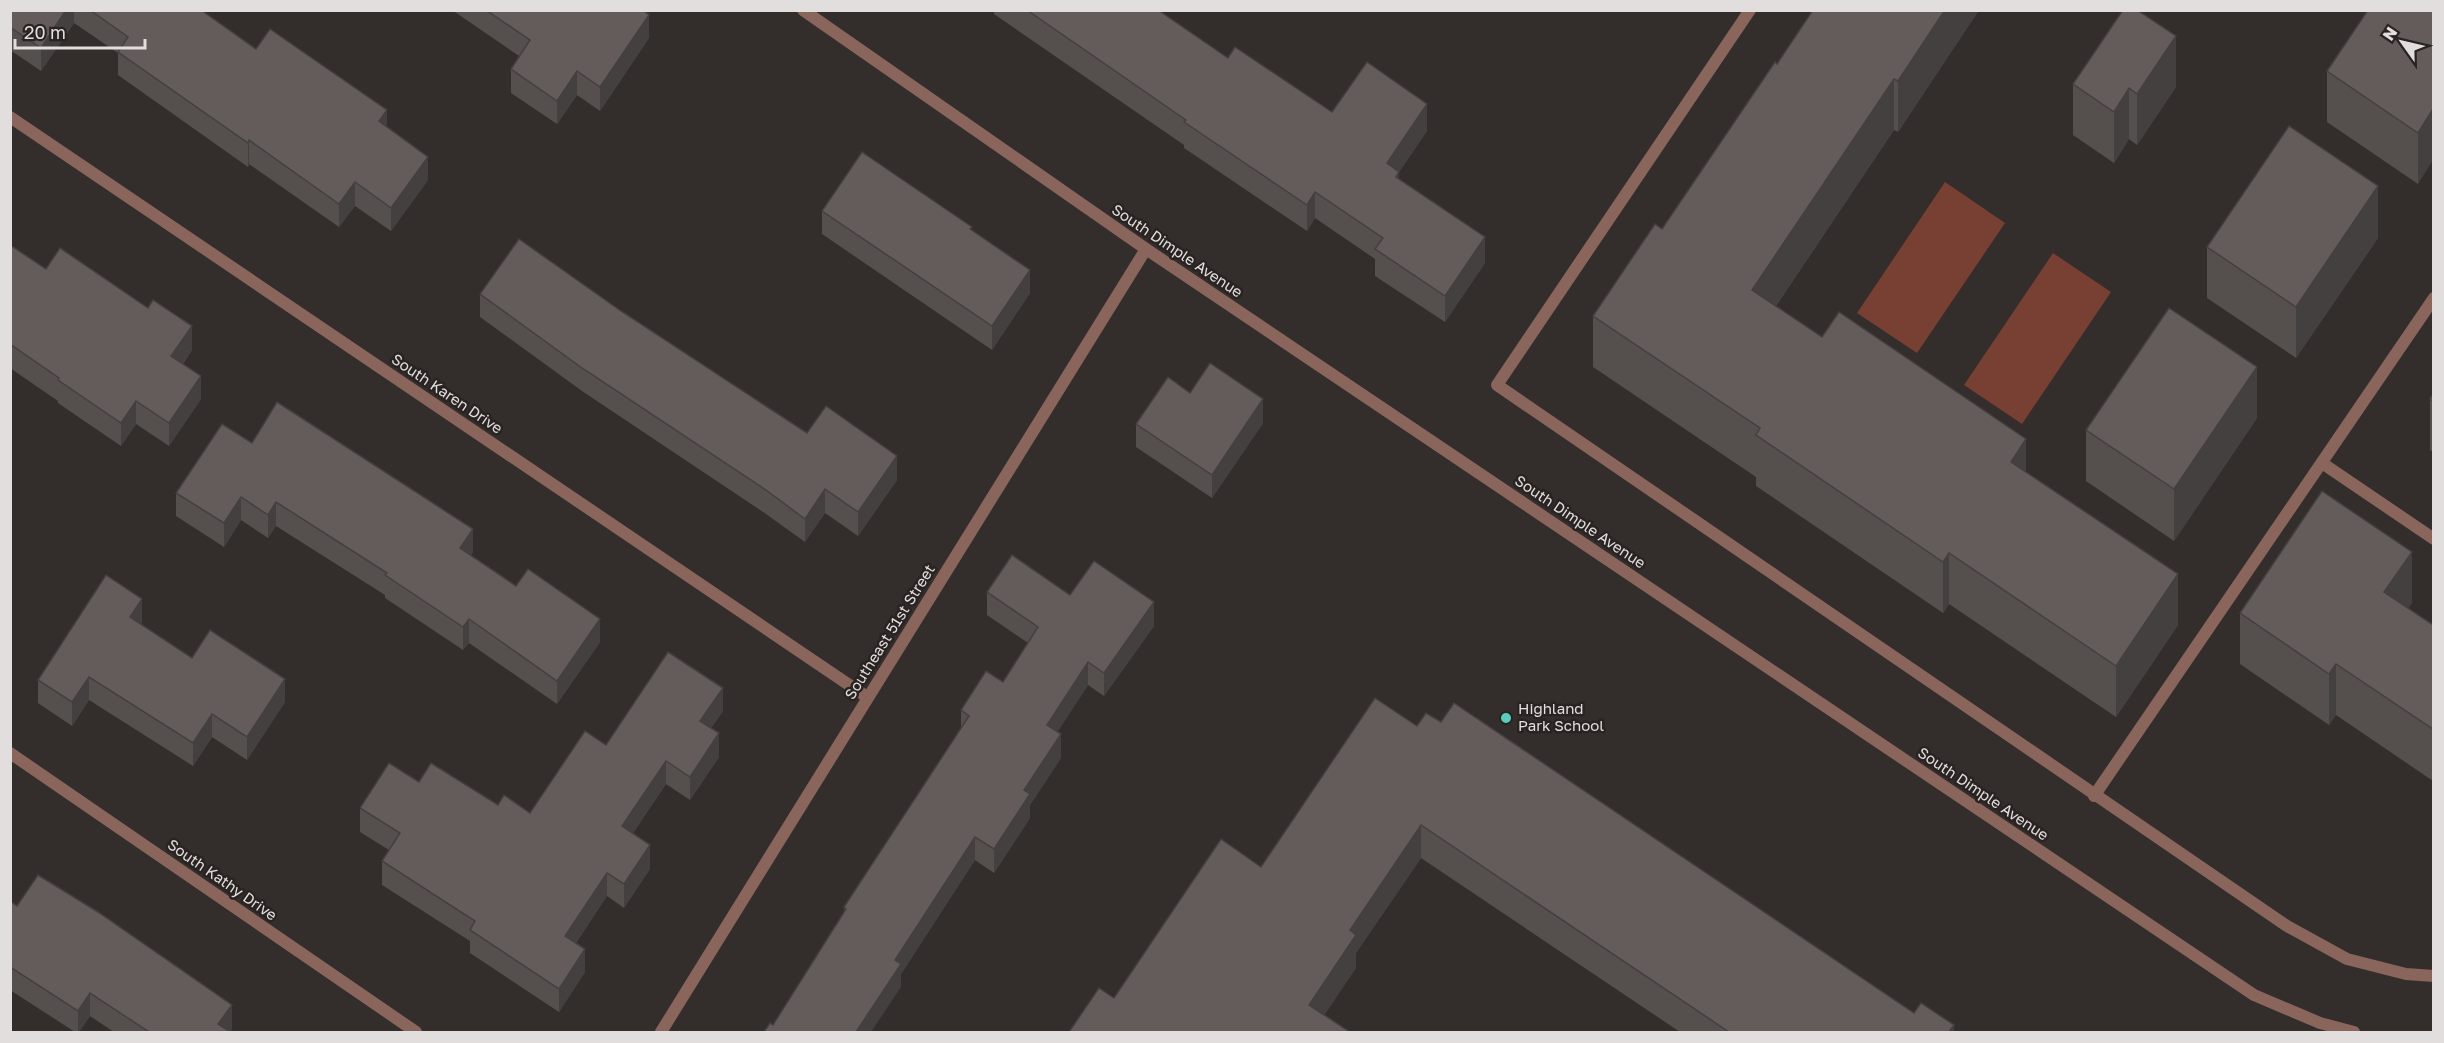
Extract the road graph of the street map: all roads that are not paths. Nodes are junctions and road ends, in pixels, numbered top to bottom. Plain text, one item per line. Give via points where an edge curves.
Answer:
1 (803, 10) edge
2 (1750, 10) edge
3 (10, 117) edge
4 (1146, 249) junction
5 (2433, 298) edge
6 (2322, 463) junction
7 (2433, 538) edge
8 (867, 697) junction
9 (10, 753) edge
10 (2094, 796) junction
11 (2433, 976) edge
12 (416, 1032) edge
13 (661, 1032) edge
14 (2354, 1032) edge

1 - 4 street, South Dimple Avenue
2 - 10 street via 1497,386
3 - 8 street, South Karen Drive
4 - 8 street, Southeast 51st Street
4 - 14 street, South Dimple Avenue via 2254,995 2320,1023
5 - 6 street
6 - 7 street
6 - 10 street
8 - 13 street, Southeast 51st Street
9 - 12 street, South Kathy Drive
10 - 11 street via 2287,926 2347,958 2406,974

